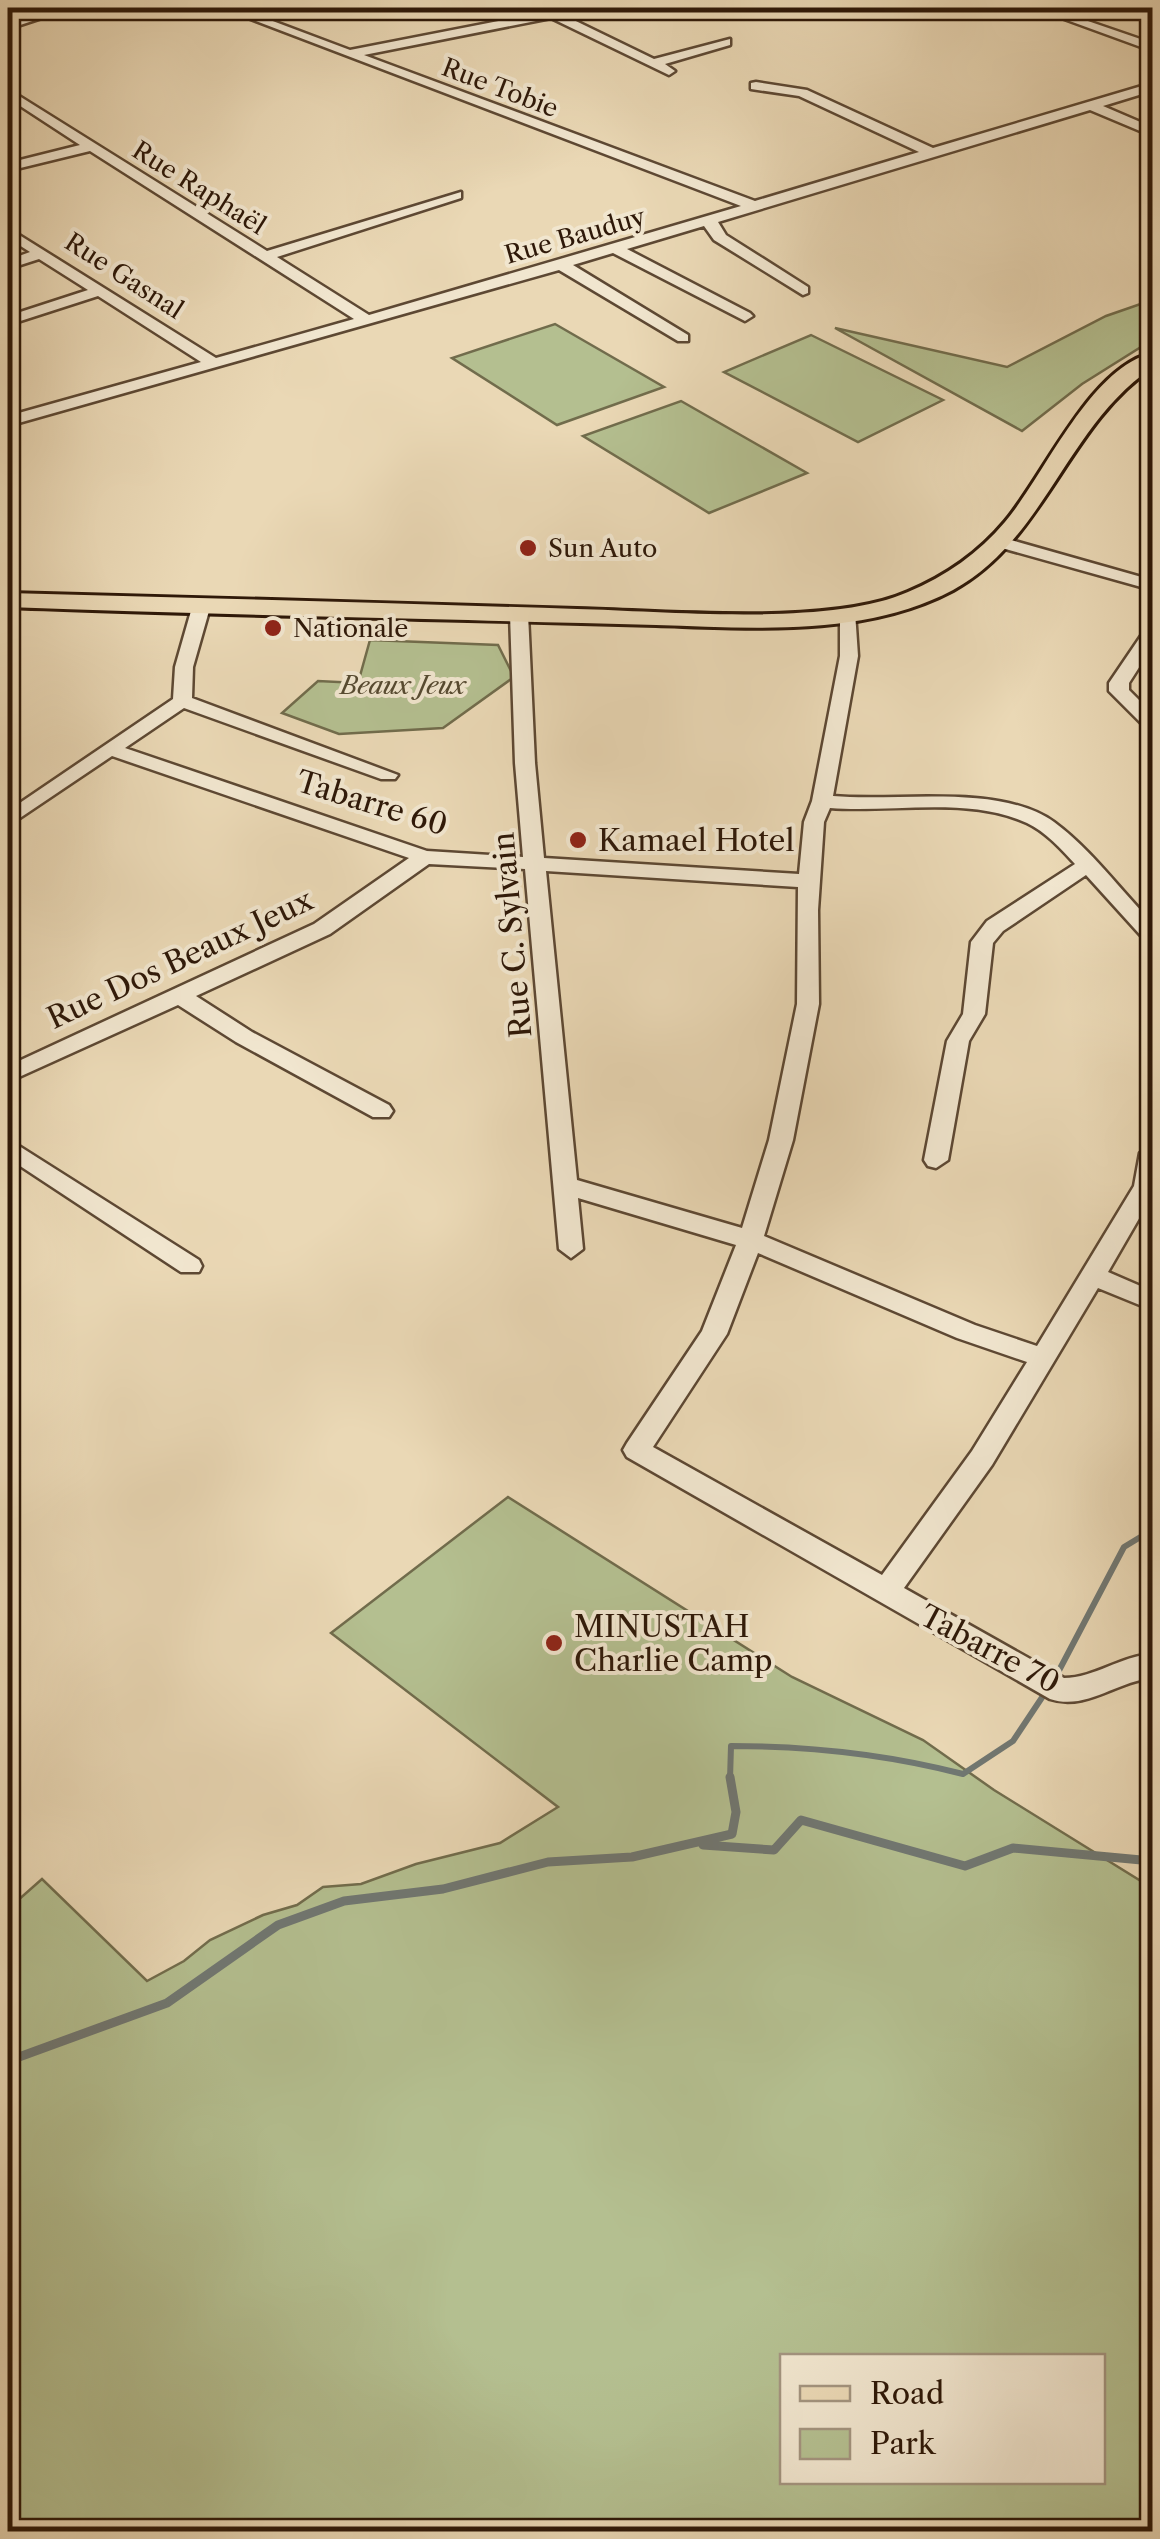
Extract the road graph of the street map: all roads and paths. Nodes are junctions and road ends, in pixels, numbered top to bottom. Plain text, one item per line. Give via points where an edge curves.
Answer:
1 (66, 8) edge
2 (228, 8) edge
3 (1040, 8) edge
4 (546, 11) edge
5 (8, 25) edge
6 (726, 42) dead end
7 (1152, 47) edge
8 (348, 54) junction
9 (654, 64) junction
10 (670, 71) dead end
11 (756, 86) dead end
12 (1152, 87) edge
13 (8, 93) edge
14 (1092, 106) junction
15 (1152, 132) edge
16 (92, 146) junction
17 (934, 154) junction
18 (8, 167) edge
19 (456, 196) dead end
20 (756, 207) junction
21 (707, 221) junction
22 (8, 232) edge
23 (614, 248) junction
24 (41, 253) junction
25 (266, 256) junction
26 (560, 264) junction
27 (8, 265) edge
28 (802, 290) dead end
29 (100, 291) junction
30 (746, 316) dead end
31 (8, 320) edge
32 (366, 320) junction
33 (683, 338) dead end
34 (1152, 358) edge
35 (213, 363) junction
36 (8, 421) edge
37 (997, 541) junction
38 (1152, 585) edge
39 (8, 600) edge
40 (202, 604) junction
41 (519, 614) junction
42 (848, 616) junction
43 (1152, 634) edge
44 (182, 701) junction
45 (1152, 723) edge
46 (110, 750) junction
47 (388, 775) dead end
48 (822, 801) junction
49 (8, 820) edge
50 (425, 856) junction
51 (537, 864) junction
52 (1086, 866) junction
53 (812, 881) junction
54 (1152, 934) edge
55 (177, 994) junction
56 (8, 1076) edge
57 (381, 1111) dead end
58 (8, 1146) edge
59 (1152, 1153) edge
60 (936, 1160) dead end
61 (565, 1185) junction
62 (750, 1241) junction
63 (571, 1249) dead end
64 (190, 1266) dead end
65 (1093, 1276) junction
66 (1152, 1301) edge
67 (1041, 1357) junction
68 (886, 1593) junction
69 (1152, 1666) edge

1 - 5 street
2 - 8 street, Rue Tobie
3 - 7 street
4 - 8 street
4 - 9 street
6 - 9 street
8 - 20 street, Rue Tobie
9 - 10 street
11 - 17 street via 802,93
12 - 14 street, Rue Bauduy
13 - 16 street, Rue Raphaël
14 - 15 street
14 - 17 street, Rue Bauduy
16 - 18 street
16 - 25 street, Rue Raphaël
17 - 20 street, Rue Bauduy
19 - 25 street
20 - 21 street, Rue Bauduy
21 - 23 street, Rue Bauduy
21 - 28 street via 719,236
22 - 24 street, Rue Gasnal
23 - 26 street, Rue Bauduy
23 - 30 street
24 - 27 street
24 - 29 street, Rue Gasnal
25 - 32 street, Rue Raphaël
26 - 32 street, Rue Bauduy
26 - 33 street
29 - 31 street
29 - 35 street, Rue Gasnal
32 - 35 street, Rue Bauduy
34 - 37 main road via 1104,393 1081,420 1042,487
35 - 36 street, Rue Bauduy
37 - 38 street
37 - 42 main road via 968,569 918,598
39 - 40 main road
40 - 41 main road
40 - 44 street
41 - 42 main road
41 - 51 street, Rue C. Sylvain
42 - 48 street via 849,656
43 - 45 street via 1119,691
44 - 46 street
44 - 47 street
46 - 49 street
46 - 50 street, Tabarre 60
48 - 52 street via 956,804 1035,818
48 - 53 street via 814,822
50 - 51 street, Tabarre 60
50 - 55 street, Rue Dos Beaux Jeux via 322,928
51 - 53 street, Tabarre 60
51 - 61 street, Rue C. Sylvain
52 - 54 street
52 - 60 street via 995,926 982,942 974,1014 958,1040
53 - 62 street via 808,1004 780,1140
55 - 56 street, Rue Dos Beaux Jeux
55 - 57 street
58 - 64 street
59 - 65 street via 1146,1186
61 - 62 street
61 - 63 street, Rue C. Sylvain
62 - 67 street via 924,1317
62 - 68 street, Tabarre 70 via 714,1334 636,1450
65 - 66 street
65 - 67 street
67 - 68 street via 982,1458
68 - 69 street, Tabarre 70 via 1060,1690 1080,1691 1122,1668

